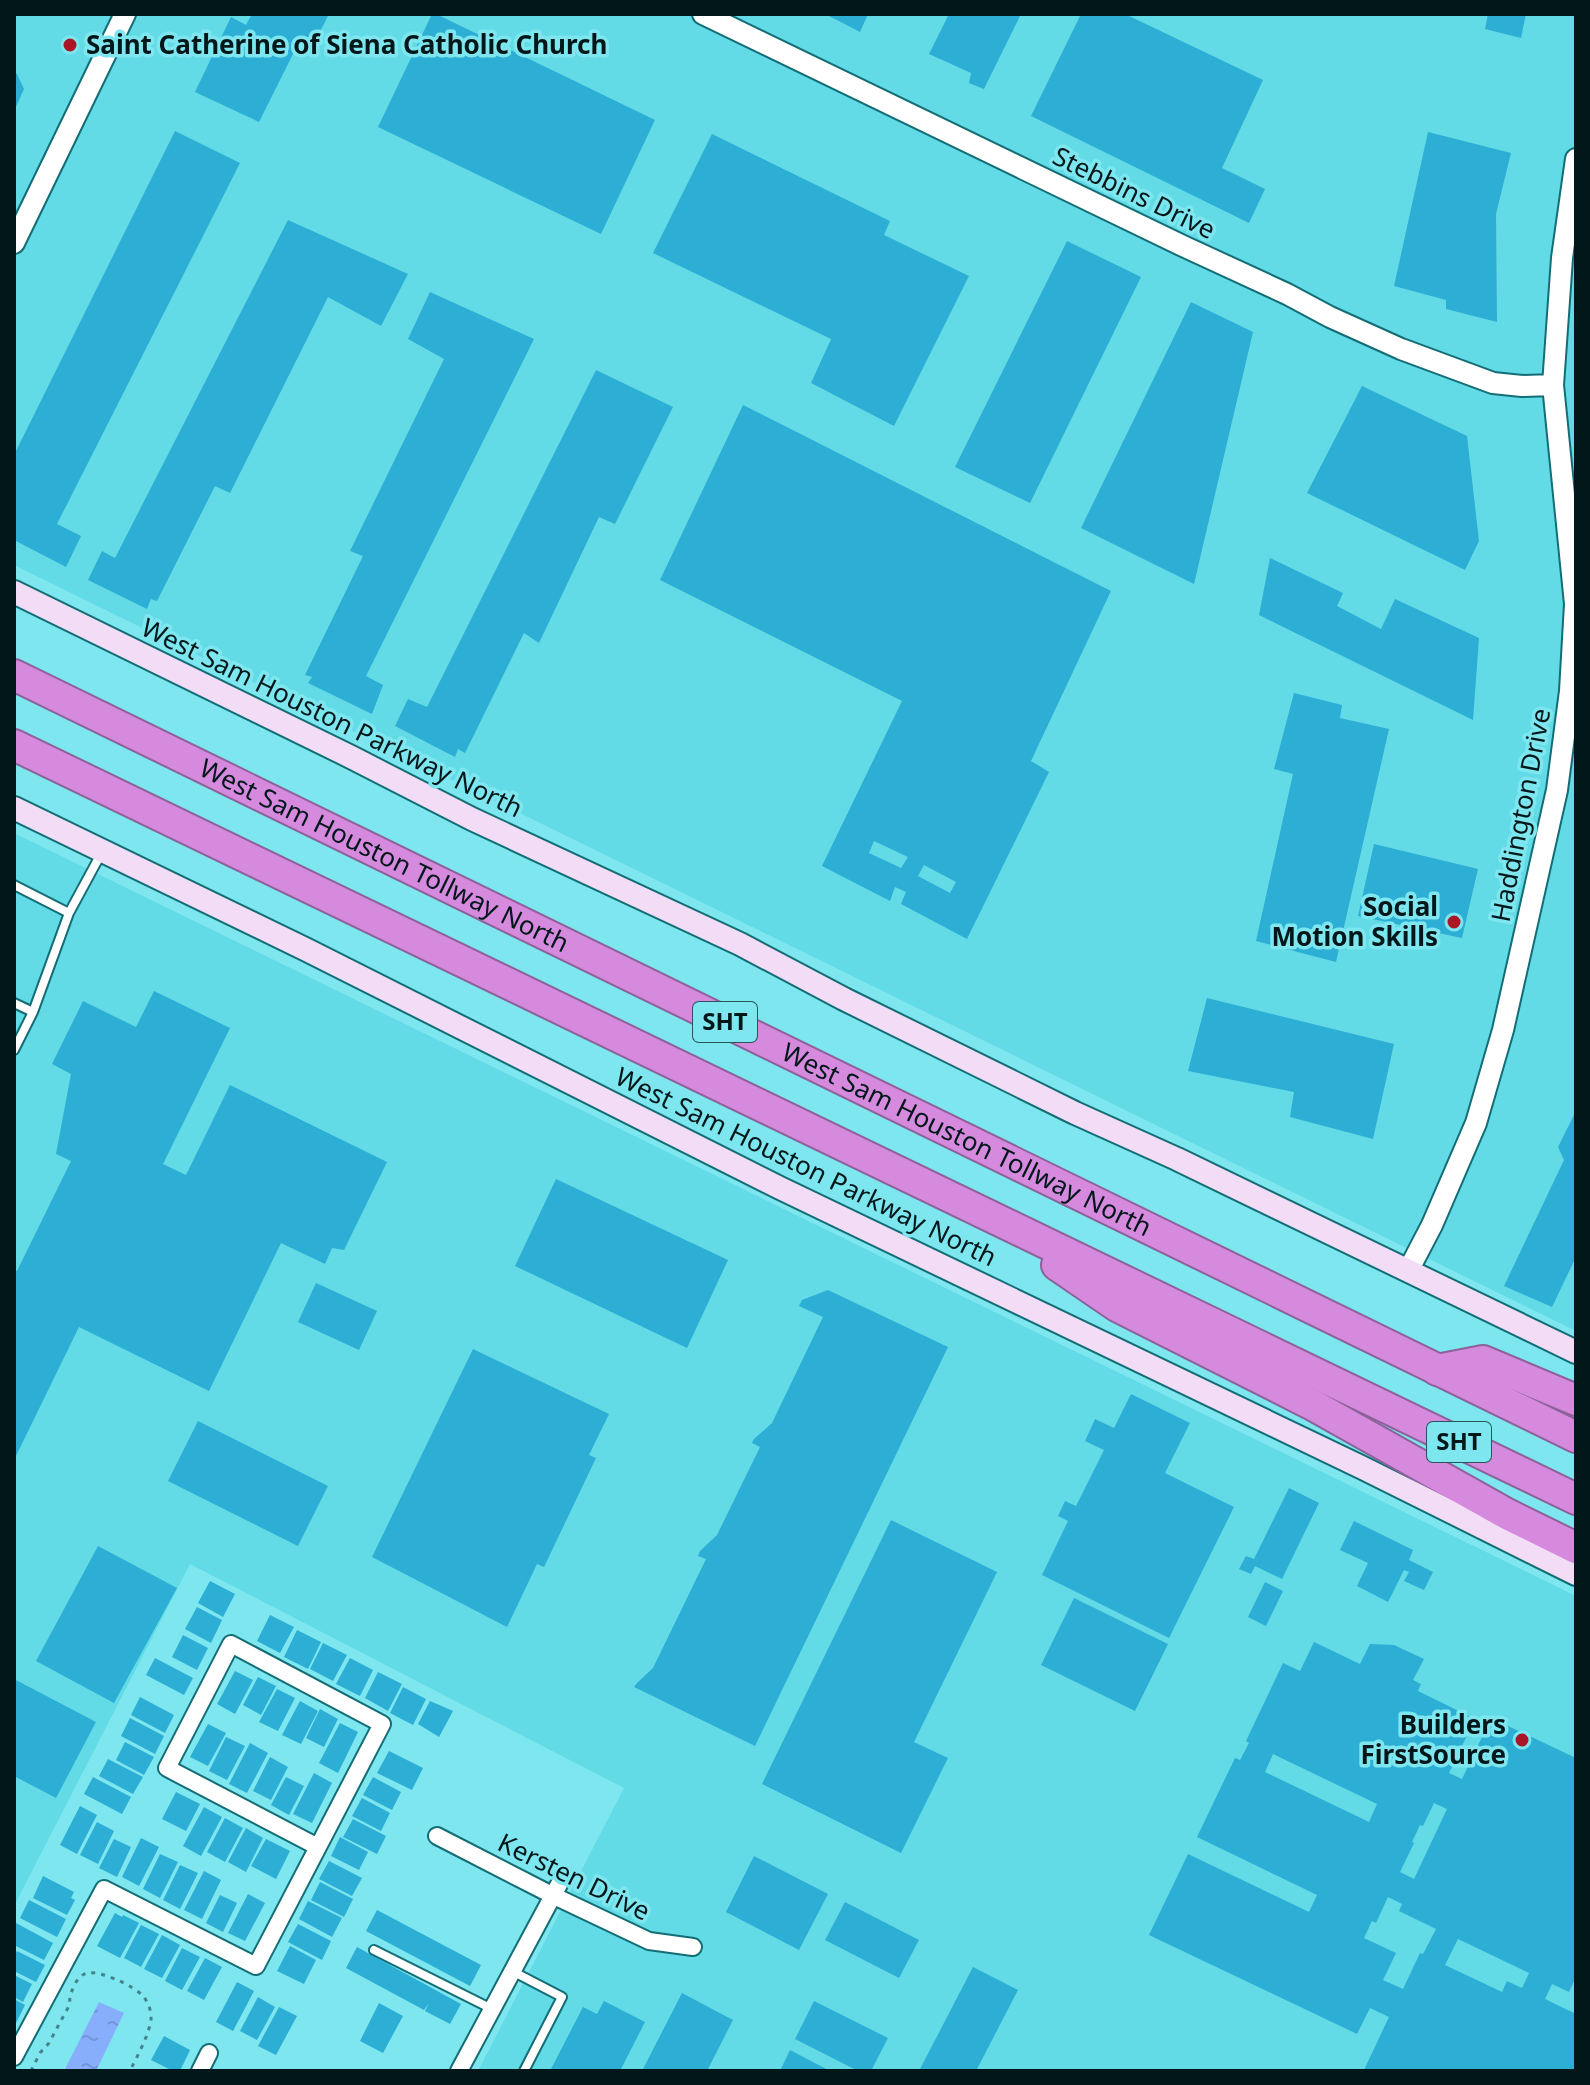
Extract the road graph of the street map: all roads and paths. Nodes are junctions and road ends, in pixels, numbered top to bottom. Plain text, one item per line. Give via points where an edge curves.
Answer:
1 (125, 14) edge
2 (703, 14) edge
3 (1576, 159) edge
4 (14, 243) edge
5 (1553, 385) junction
6 (1574, 562) edge
7 (14, 592) edge
8 (14, 675) edge
9 (14, 745) edge
10 (1569, 747) edge
11 (14, 808) edge
12 (102, 852) junction
13 (14, 885) edge
14 (69, 913) junction
15 (14, 1003) edge
16 (33, 1012) junction
17 (14, 1050) edge
18 (965, 1204) junction
19 (1408, 1271) junction
20 (1576, 1352) edge
21 (1437, 1370) junction
22 (1576, 1400) edge
23 (1576, 1437) edge
24 (1576, 1499) edge
25 (1576, 1548) edge
26 (1576, 1574) edge
27 (437, 1836) dead end
28 (318, 1847) junction
29 (564, 1875) dead end
30 (552, 1895) junction
31 (693, 1947) dead end
32 (374, 1950) dead end
33 (512, 1971) junction
34 (492, 2009) junction
35 (209, 2053) dead end
36 (14, 2057) edge
37 (31, 2071) edge
38 (130, 2071) edge
39 (200, 2071) edge
40 (459, 2071) edge
41 (524, 2071) edge

1 - 4 street
2 - 5 street, Stebbins Drive via 1401,349 1493,383
3 - 5 street, Haddington Drive
5 - 6 street, Haddington Drive
6 - 10 street, Haddington Drive
7 - 19 main road, West Sam Houston Parkway North
8 - 21 highway, West Sam Houston Tollway North / SHT
9 - 18 highway, SHT
10 - 19 street, Haddington Drive via 1476,1123
11 - 12 main road, West Sam Houston Parkway North
12 - 14 lane
12 - 26 main road, West Sam Houston Parkway North
13 - 14 lane
14 - 16 lane
15 - 16 lane
16 - 17 lane
18 - 24 highway, SHT
18 - 25 highway via 1117,1306
19 - 20 main road, West Sam Houston Parkway North
21 - 22 highway via 1483,1361
21 - 23 highway, West Sam Houston Tollway North / SHT
27 - 30 street, Kersten Drive
28 - 28 street via 382,1724 231,1644 167,1768
28 - 36 street via 256,1966 104,1889
29 - 30 street
30 - 31 street, Kersten Drive via 649,1941
30 - 33 street
32 - 34 lane
33 - 34 street
33 - 41 lane via 562,1997
34 - 40 street
35 - 39 street
37 - 38 path via 70,2004 78,1979 90,1973 137,1991 148,2004 151,2019

